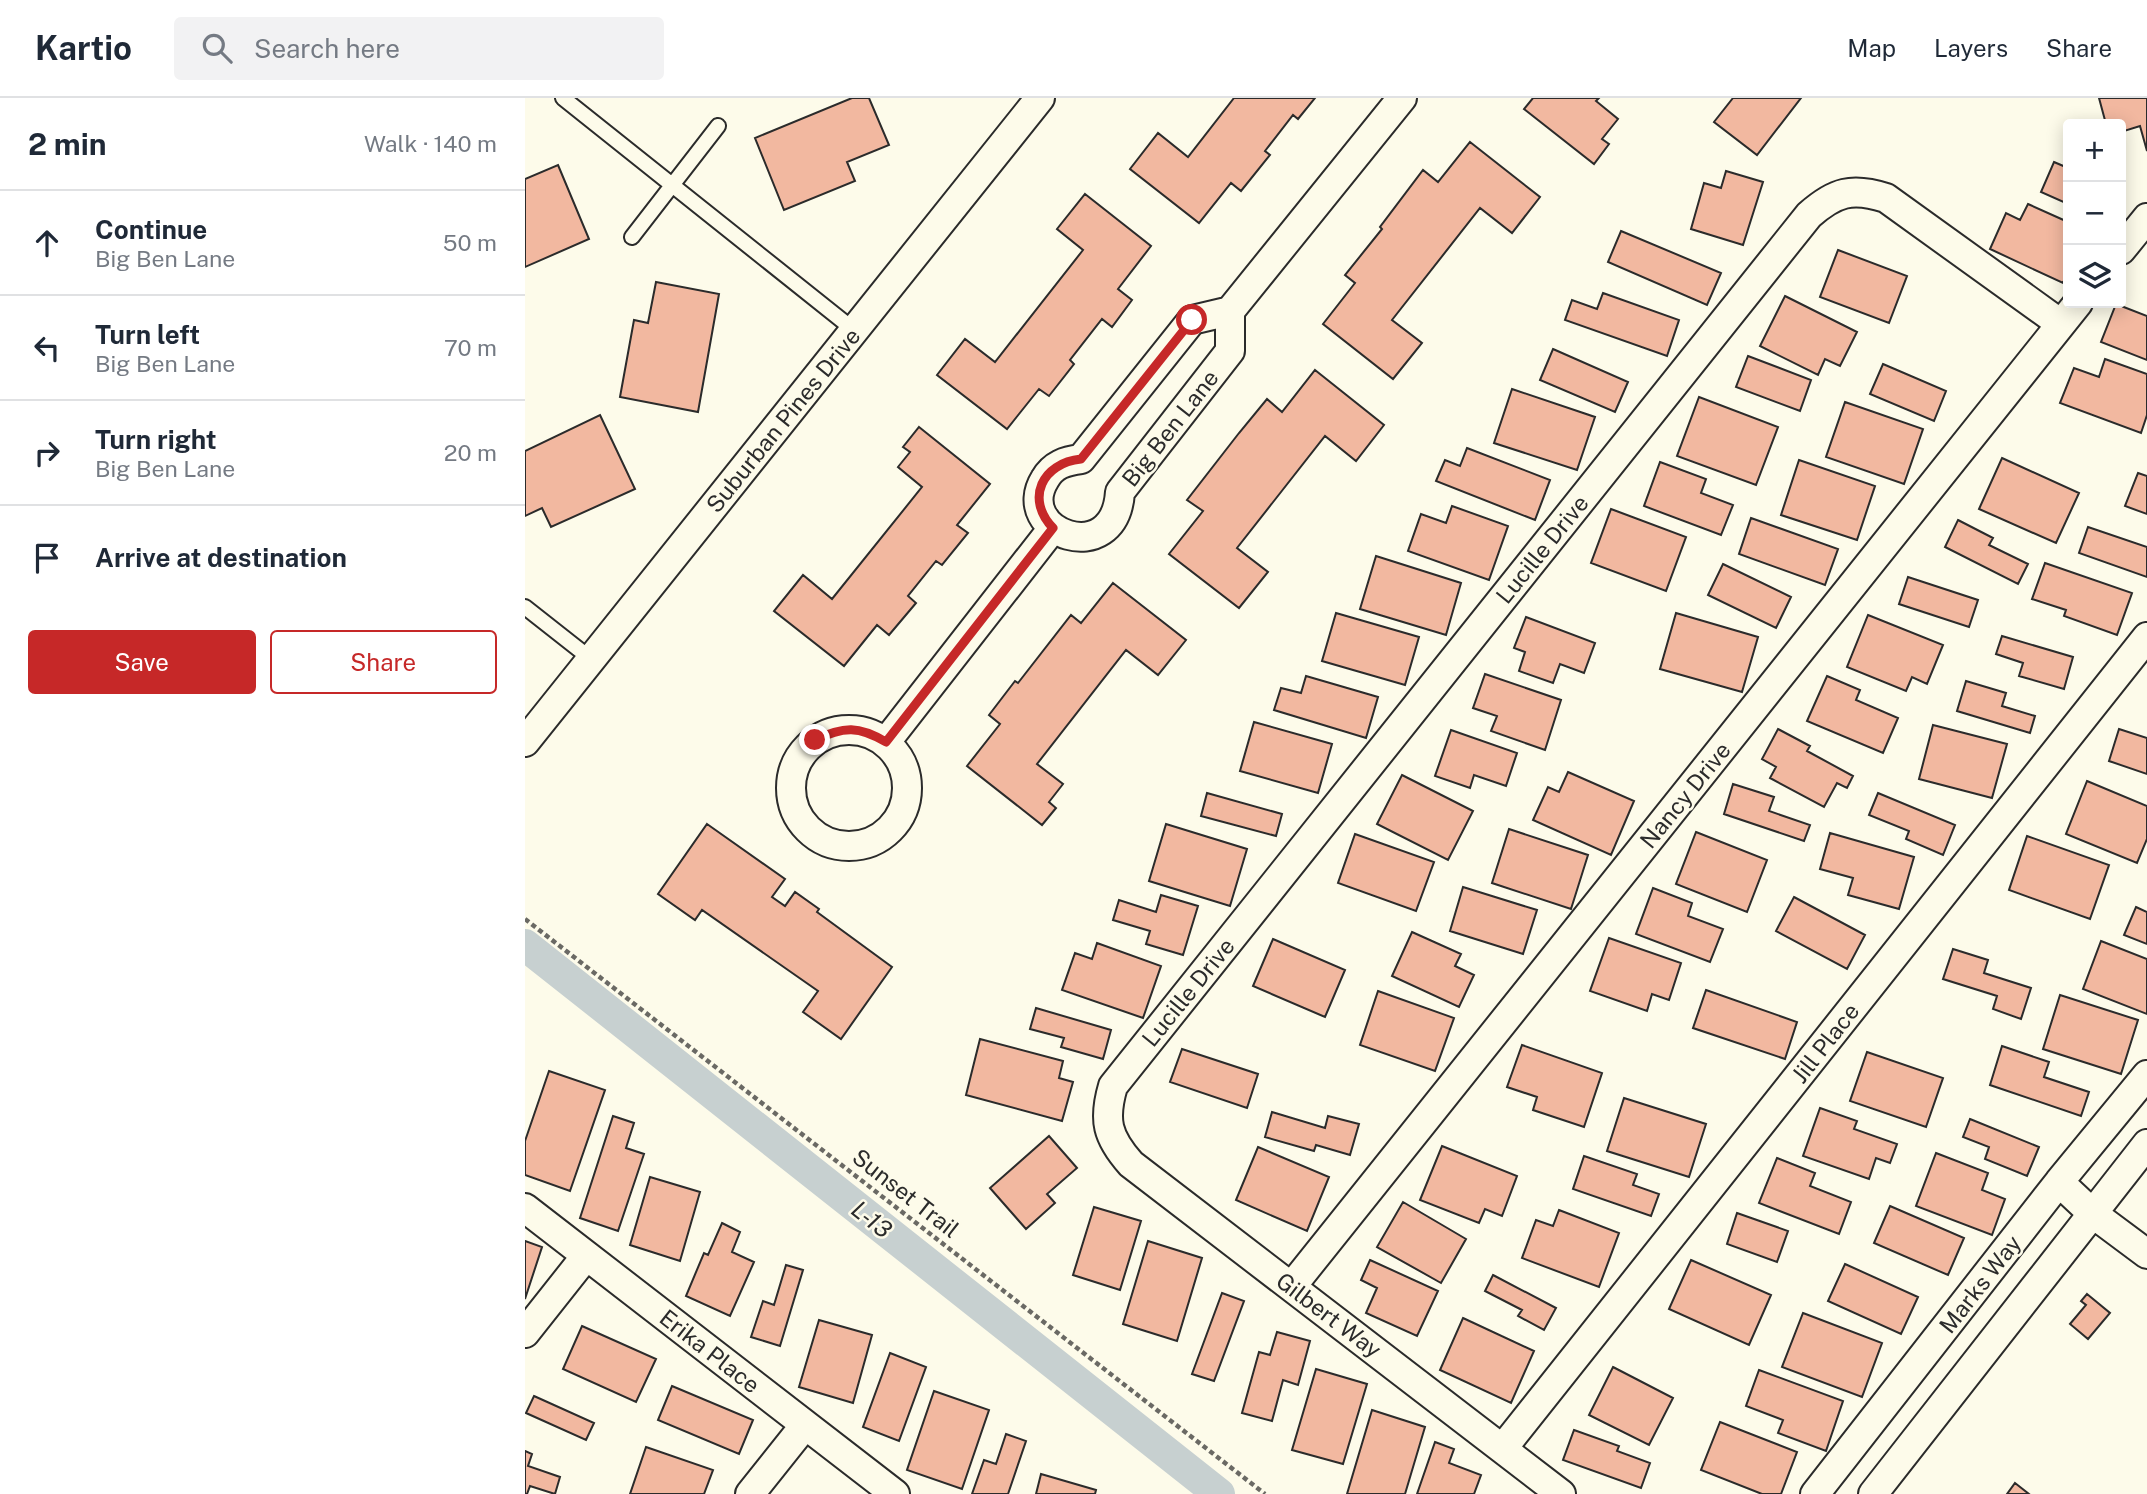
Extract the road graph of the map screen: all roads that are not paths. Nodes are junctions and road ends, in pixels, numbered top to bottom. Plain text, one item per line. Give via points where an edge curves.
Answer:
1 (563, 98) edge
2 (1040, 98) edge
3 (1402, 98) edge
4 (718, 126) dead end
5 (673, 185) junction
6 (2147, 218) edge
7 (632, 237) dead end
8 (2125, 245) edge
9 (1230, 311) junction
10 (2070, 314) edge
11 (854, 330) junction
12 (1053, 528) junction
13 (525, 607) edge
14 (2147, 637) edge
15 (591, 659) junction
16 (525, 742) edge
17 (886, 742) junction
18 (2147, 1075) edge
19 (1108, 1127) joint
20 (2147, 1144) edge
21 (2059, 1182) junction
22 (525, 1208) edge
23 (2092, 1213) junction
24 (2147, 1254) edge
25 (586, 1256) junction
26 (1292, 1286) junction
27 (525, 1333) edge
28 (1887, 1402) junction
29 (806, 1425) junction
30 (1925, 1428) junction
31 (1503, 1448) junction
32 (750, 1494) edge
33 (895, 1494) edge
34 (1561, 1494) edge
35 (1815, 1494) edge
36 (1873, 1494) edge

1 - 5 lane
2 - 11 street, Suburban Pines Drive
3 - 9 street
4 - 5 lane
5 - 7 lane
5 - 11 lane
6 - 8 street
9 - 12 street via 1192,320 1081,459 1069,460 1049,472 1039,496 1045,520
9 - 12 street, Big Ben Lane via 1230,351 1120,492 1114,519 1099,533 1079,538
10 - 19 street, Lucille Drive via 1886,198 1844,193 1825,201 1791,237 1113,1086 1107,1106
10 - 26 street, Nancy Drive
11 - 15 street, Suburban Pines Drive
12 - 17 street
13 - 15 lane
14 - 31 street, Jill Place
15 - 16 street, Suburban Pines Drive
17 - 17 street via 851,729 832,732 802,752 790,788 803,823 816,836 854,846 890,830 902,814 908,795 907,775
18 - 21 street, Marks Way
19 - 26 street, Gilbert Way via 1116,1147 1131,1164
20 - 23 street, Marks Way
21 - 23 street
21 - 28 street, Marks Way
22 - 25 street, Erika Place
23 - 24 street
23 - 30 street, Marks Way
25 - 27 street
25 - 29 street, Erika Place
26 - 31 street, Gilbert Way
28 - 30 street
28 - 35 street, Marks Way
29 - 32 street
29 - 33 street, Erika Place
30 - 36 street, Marks Way
31 - 34 street, Gilbert Way

